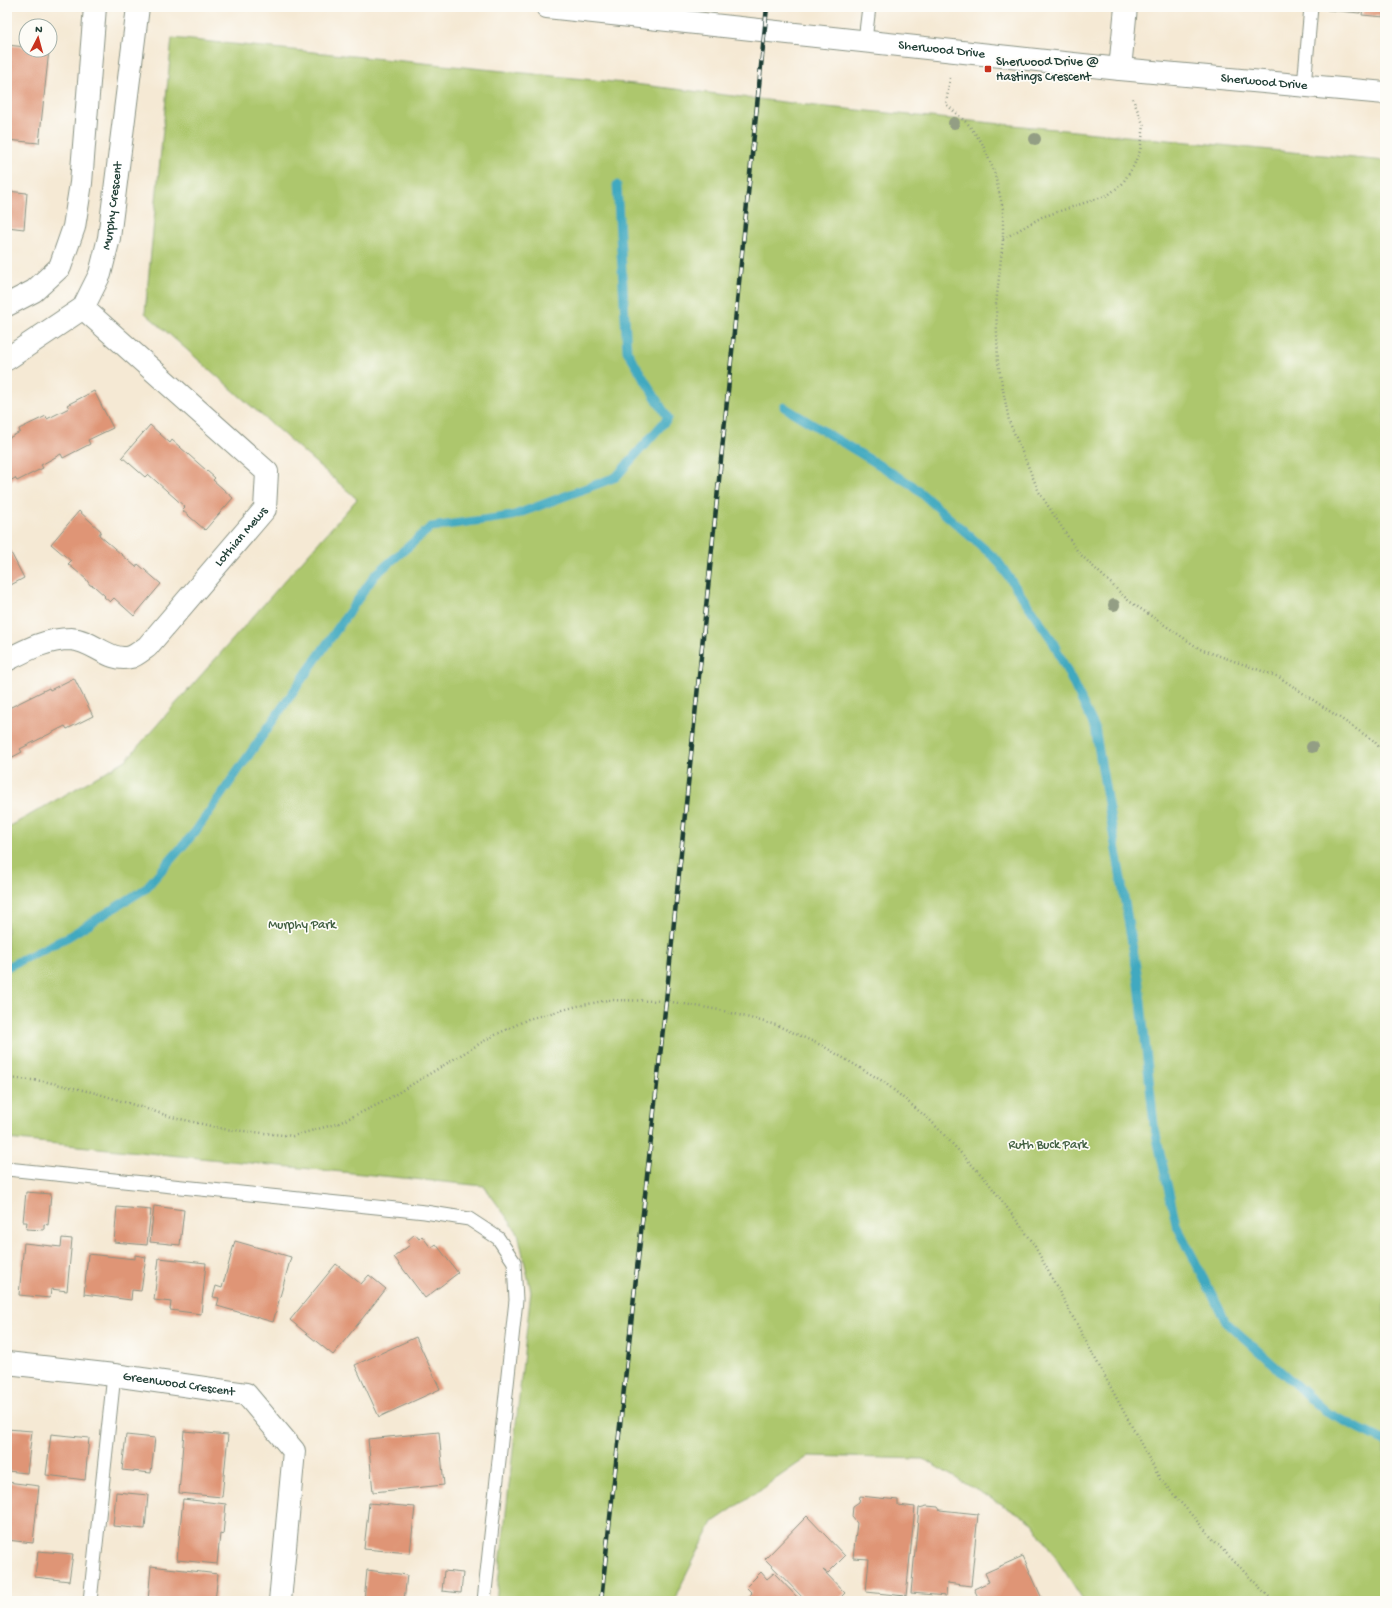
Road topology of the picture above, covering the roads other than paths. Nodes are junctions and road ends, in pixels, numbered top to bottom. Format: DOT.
graph roads {
  1 [pos="95,7"];
  2 [pos="138,7"];
  3 [pos="547,7"];
  4 [pos="869,7"];
  5 [pos="1126,7"];
  6 [pos="1311,7"];
  7 [pos="865,40"];
  8 [pos="1120,69"];
  9 [pos="1304,86"];
  10 [pos="1385,93"];
  11 [pos="7,306"];
  12 [pos="83,308"];
  13 [pos="7,359"];
  14 [pos="7,660"];
  15 [pos="7,1169"];
  16 [pos="7,1364"];
  17 [pos="114,1375"];
  18 [pos="90,1601"];
  19 [pos="280,1601"];
  20 [pos="484,1601"];
  1 -- 11 [label="street"];
  2 -- 12 [label="street, Murphy Crescent"];
  3 -- 7 [label="street, Sherwood Drive"];
  4 -- 7 [label="lane"];
  5 -- 8 [label="street"];
  6 -- 9 [label="lane"];
  7 -- 8 [label="street, Sherwood Drive"];
  8 -- 9 [label="street, Sherwood Drive"];
  9 -- 10 [label="street, Sherwood Drive"];
  12 -- 13 [label="street, Murphy Crescent"];
  12 -- 14 [label="street, Lothian Mews"];
  15 -- 20 [label="lane"];
  16 -- 17 [label="street, Greenwood Crescent"];
  17 -- 18 [label="lane"];
  17 -- 19 [label="street, Greenwood Crescent"];
}
